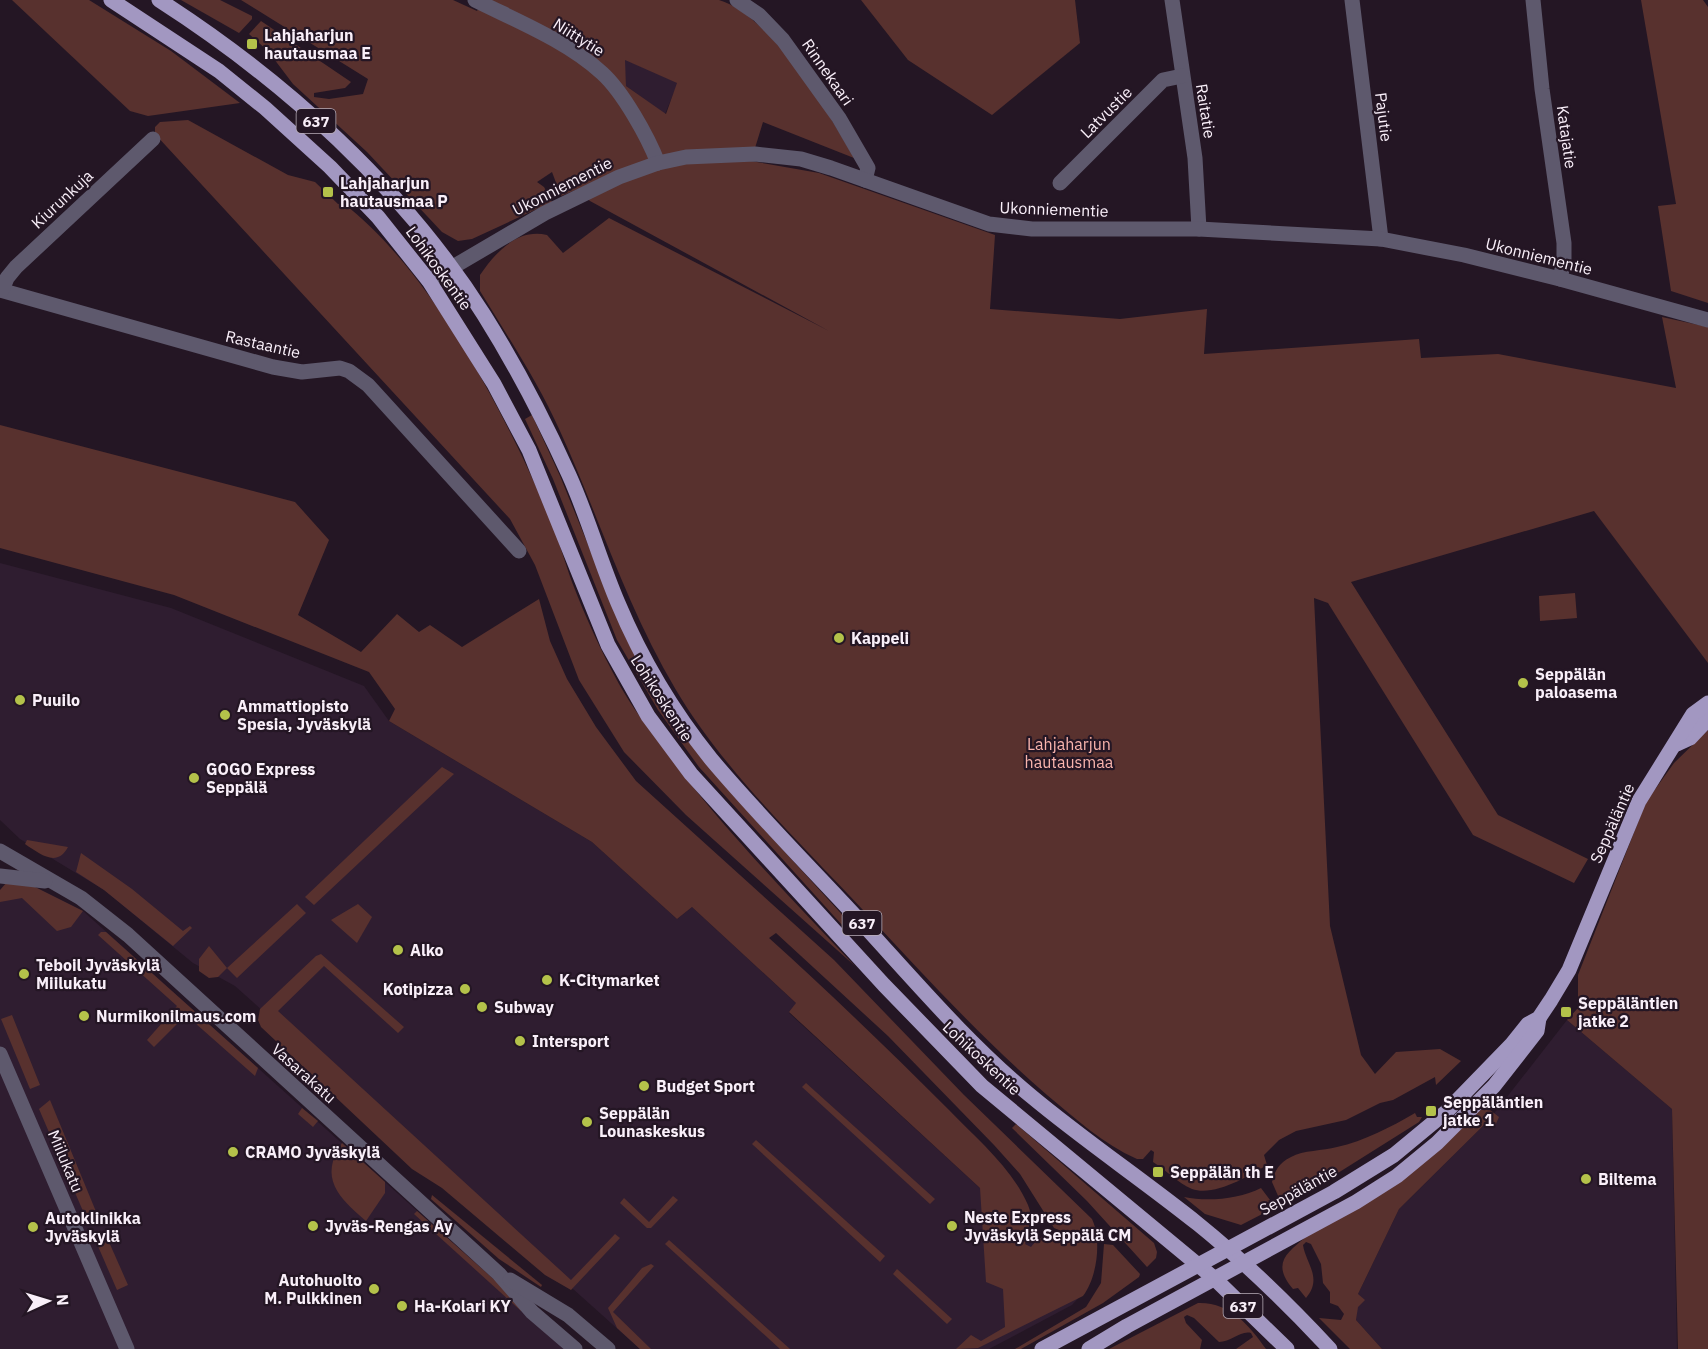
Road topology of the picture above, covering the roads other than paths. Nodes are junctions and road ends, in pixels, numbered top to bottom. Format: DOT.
graph roads {
  1 [pos="111,0"];
  2 [pos="159,0"];
  3 [pos="475,0"];
  4 [pos="737,0"];
  5 [pos="1172,0"];
  6 [pos="1352,0"];
  7 [pos="1533,0"];
  8 [pos="1182,76"];
  9 [pos="153,140"];
  10 [pos="658,163"];
  11 [pos="866,180"];
  12 [pos="1060,183"];
  13 [pos="1199,229"];
  14 [pos="1381,239"];
  15 [pos="450,267"];
  16 [pos="1560,279"];
  17 [pos="429,281"];
  18 [pos="1,290"];
  19 [pos="1708,320"];
  20 [pos="519,551"];
  21 [pos="1708,703"];
  22 [pos="1708,719"];
  23 [pos="1677,744"];
  24 [pos="0,851"];
  25 [pos="0,876"];
  26 [pos="53,882"];
  27 [pos="1539,1018"];
  28 [pos="0,1054"];
  29 [pos="1227,1249"];
  30 [pos="1198,1265"];
  31 [pos="1244,1265"];
  32 [pos="499,1274"];
  33 [pos="1215,1279"];
  34 [pos="127,1349"];
  35 [pos="574,1349"];
  36 [pos="608,1349"];
  37 [pos="1042,1349"];
  38 [pos="1089,1349"];
  39 [pos="1287,1349"];
  40 [pos="1330,1349"];
  1 -- 17 [label="main road, Lohikoskentie / 637"];
  2 -- 15 [label="main road, Lohikoskentie / 637"];
  3 -- 10 [label="street, Niittytie"];
  4 -- 11 [label="street, Rinnekaari"];
  5 -- 8 [label="street, Raitatie"];
  6 -- 14 [label="street, Pajutie"];
  7 -- 16 [label="street, Katajatie"];
  8 -- 12 [label="street, Latvustie"];
  8 -- 13 [label="street, Raitatie"];
  9 -- 18 [label="street, Kiurunkuja"];
  10 -- 11 [label="street, Ukonniementie"];
  10 -- 15 [label="street, Ukonniementie"];
  11 -- 13 [label="street, Ukonniementie"];
  13 -- 14 [label="street, Ukonniementie"];
  14 -- 16 [label="street, Ukonniementie"];
  15 -- 17 [label="street, Ukonniementie"];
  15 -- 29 [label="main road, Lohikoskentie / 637"];
  16 -- 19 [label="street, Ukonniementie"];
  17 -- 30 [label="main road, Lohikoskentie / 637"];
  18 -- 20 [label="street, Rastaantie"];
  21 -- 23 [label="main road, Seppäläntie"];
  22 -- 23 [label="main road, Seppäläntie"];
  23 -- 27 [label="main road, Seppäläntie"];
  24 -- 26 [label="street, Vasarakatu"];
  25 -- 26 [label="street, Vasarakatu"];
  26 -- 32 [label="street, Vasarakatu"];
  27 -- 29 [label="main road, Seppäläntie"];
  27 -- 31 [label="main road, Seppäläntie"];
  28 -- 34 [label="street, Miilukatu"];
  29 -- 30 [label="main road, Seppäläntie"];
  29 -- 31 [label="main road, Lohikoskentie / 637"];
  30 -- 33 [label="main road, Lohikoskentie / 637"];
  30 -- 37 [label="main road, Seppäläntie"];
  31 -- 33 [label="main road, Seppäläntie"];
  31 -- 40 [label="main road, Lohikoskentie / 637"];
  32 -- 35 [label="street, Vasarakatu"];
  32 -- 36 [label="street, Vasarakatu"];
  33 -- 38 [label="main road, Seppäläntie"];
  33 -- 39 [label="main road, Lohikoskentie / 637"];
}
